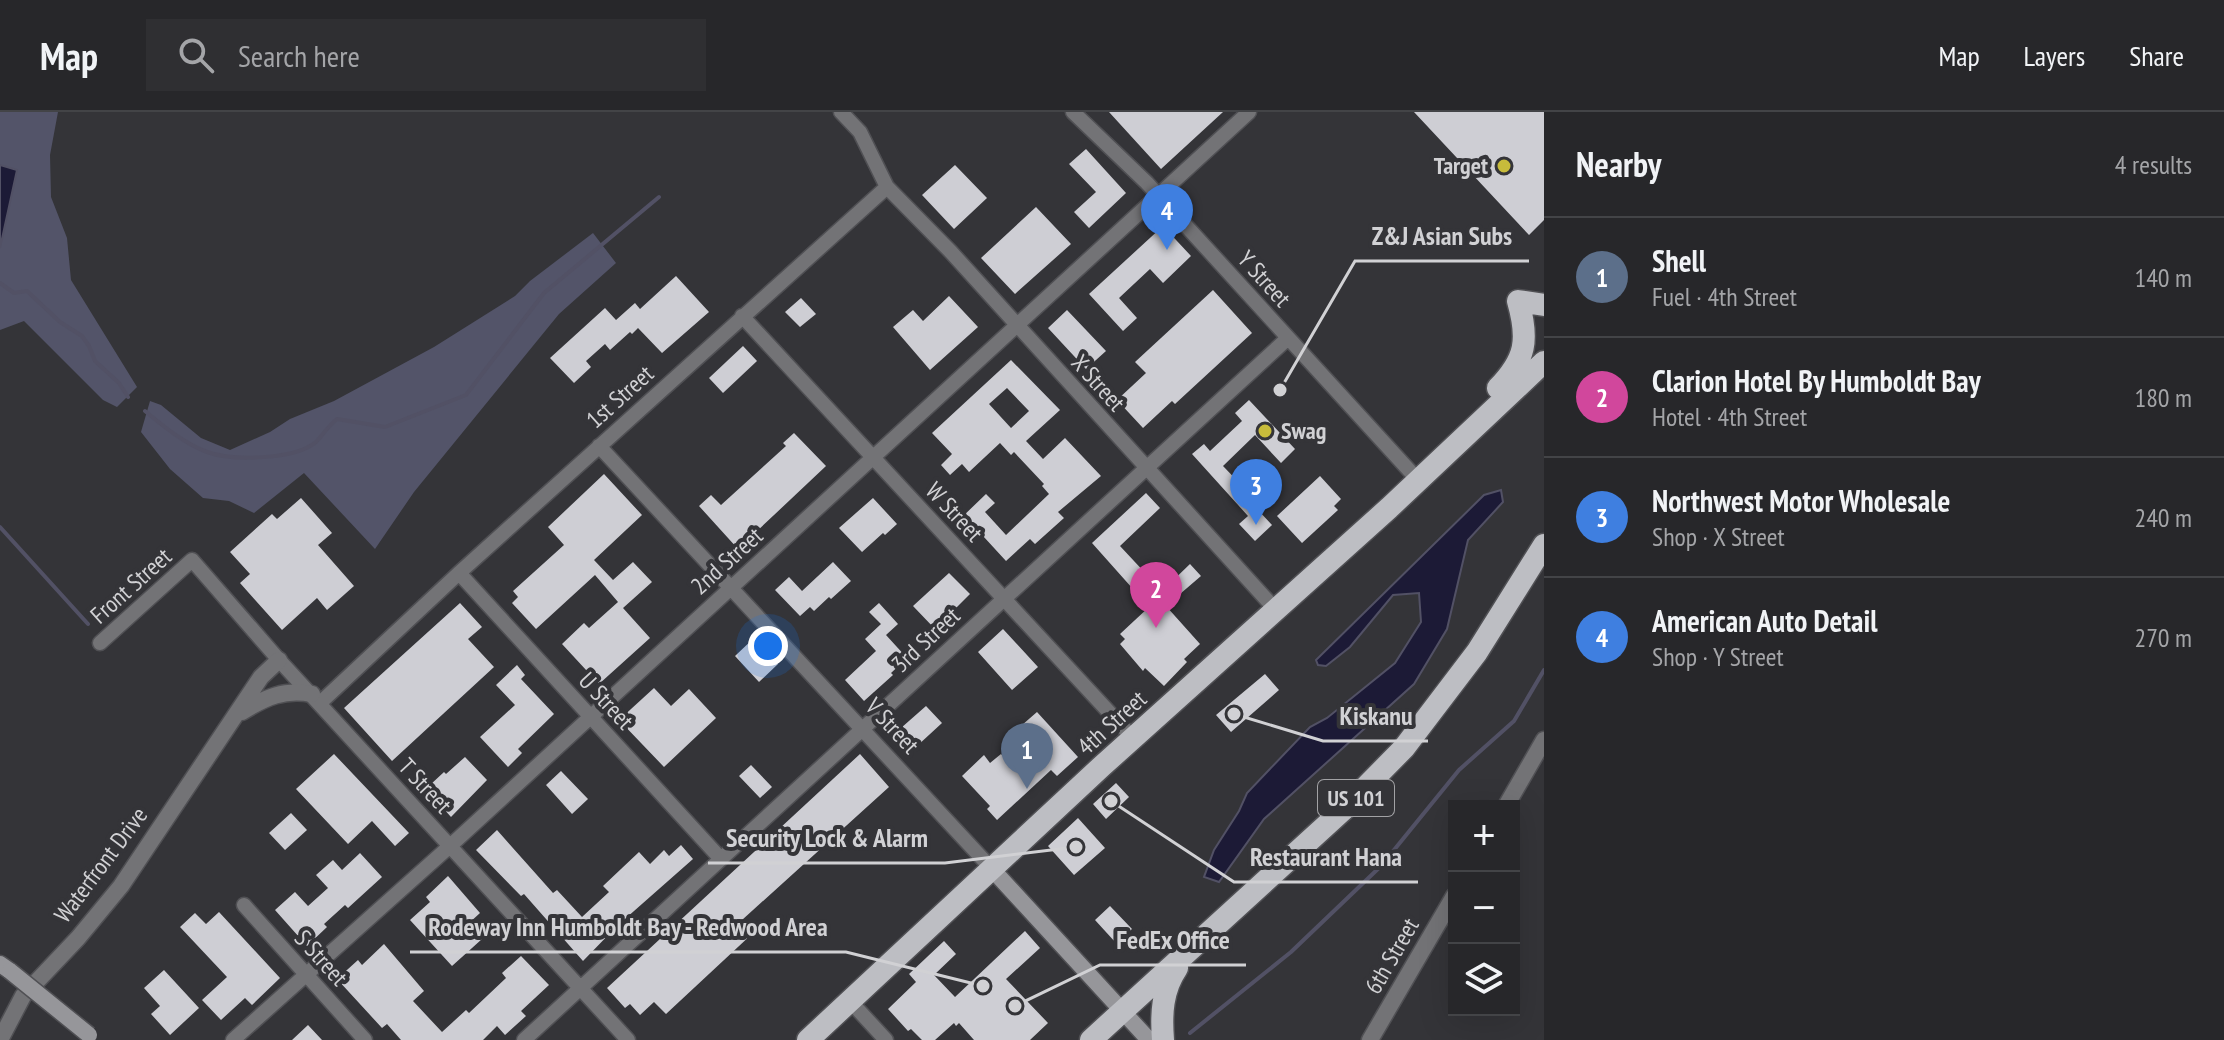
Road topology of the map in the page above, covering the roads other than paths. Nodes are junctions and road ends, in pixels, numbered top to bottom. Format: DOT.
graph roads {
  1 [pos="841,112"];
  2 [pos="1073,112"];
  3 [pos="1249,112"];
  4 [pos="887,187"];
  5 [pos="1159,196"];
  6 [pos="1544,305"];
  7 [pos="742,316"];
  8 [pos="1017,325"];
  9 [pos="1288,338"];
  10 [pos="1544,362"];
  11 [pos="1477,426"];
  12 [pos="599,446"];
  13 [pos="872,457"];
  14 [pos="1146,467"];
  15 [pos="1418,480"];
  16 [pos="1544,545"];
  17 [pos="192,560"];
  18 [pos="459,573"];
  19 [pos="731,588"];
  20 [pos="1004,598"];
  21 [pos="1276,610"];
  22 [pos="100,643"];
  23 [pos="279,660"];
  24 [pos="316,699"];
  25 [pos="237,715"];
  26 [pos="591,716"];
  27 [pos="863,729"];
  28 [pos="1133,738"];
  29 [pos="1544,740"];
  30 [pos="1509,800"];
  31 [pos="450,846"];
  32 [pos="721,859"];
  33 [pos="992,869"];
  34 [pos="244,905"];
  35 [pos="1448,906"];
  36 [pos="1187,954"];
  37 [pos="0,964"];
  38 [pos="308,975"];
  39 [pos="579,989"];
  40 [pos="850,1001"];
  41 [pos="1124,1012"];
  42 [pos="91,1038"];
  43 [pos="0,1040"];
  44 [pos="233,1040"];
  45 [pos="365,1040"];
  46 [pos="524,1040"];
  47 [pos="628,1040"];
  48 [pos="808,1040"];
  49 [pos="886,1040"];
  50 [pos="1091,1040"];
  51 [pos="1149,1040"];
  52 [pos="1163,1040"];
  53 [pos="1370,1040"];
  1 -- 4 [label="street"];
  2 -- 5 [label="street, Y Street"];
  3 -- 5 [label="street, 2nd Street"];
  4 -- 7 [label="street, 1st Street"];
  4 -- 8 [label="street, X Street"];
  5 -- 8 [label="street, 2nd Street"];
  5 -- 9 [label="street, Y Street"];
  6 -- 11 [label="highway"];
  7 -- 12 [label="street, 1st Street"];
  7 -- 13 [label="street, W Street"];
  8 -- 13 [label="street, 2nd Street"];
  8 -- 14 [label="street, X Street"];
  9 -- 14 [label="street, 3rd Street"];
  9 -- 15 [label="street, Y Street"];
  10 -- 11 [label="highway, 4th Street"];
  11 -- 15 [label="highway, 4th Street"];
  12 -- 18 [label="street, 1st Street"];
  12 -- 19 [label="street, V Street"];
  13 -- 19 [label="street, 2nd Street"];
  13 -- 20 [label="street, W Street"];
  14 -- 20 [label="street, 3rd Street"];
  14 -- 21 [label="street, X Street"];
  15 -- 21 [label="highway, 4th Street"];
  16 -- 36 [label="highway, US 101"];
  17 -- 22 [label="street, Front Street"];
  17 -- 23 [label="street, T Street"];
  18 -- 24 [label="street, 1st Street"];
  18 -- 26 [label="street, U Street"];
  19 -- 26 [label="street, 2nd Street"];
  19 -- 27 [label="street, V Street"];
  20 -- 27 [label="street, 3rd Street"];
  20 -- 28 [label="street, W Street"];
  21 -- 28 [label="highway, 4th Street"];
  23 -- 24 [label="street, T Street"];
  23 -- 25 [label="street, Waterfront Drive"];
  24 -- 25 [label="street, Waterfront Drive"];
  24 -- 31 [label="street, T Street"];
  25 -- 43 [label="street, Waterfront Drive"];
  26 -- 31 [label="street, 2nd Street"];
  26 -- 32 [label="street, U Street"];
  27 -- 32 [label="street, 3rd Street"];
  27 -- 33 [label="street, V Street"];
  28 -- 33 [label="highway, 4th Street"];
  29 -- 30 [label="street"];
  31 -- 38 [label="street, 2nd Street"];
  31 -- 39 [label="street, T Street"];
  32 -- 39 [label="street, 3rd Street"];
  33 -- 40 [label="highway, 4th Street"];
  33 -- 41 [label="main road, V Street"];
  34 -- 38 [label="street, S Street"];
  35 -- 53 [label="street, 6th Street"];
  36 -- 41 [label="highway, US 101"];
  36 -- 52 [label="highway"];
  37 -- 42 [label="main road, bridge"];
  38 -- 44 [label="street, 2nd Street"];
  38 -- 45 [label="street, S Street"];
  39 -- 46 [label="street, 3rd Street"];
  39 -- 47 [label="street, T Street"];
  40 -- 48 [label="highway, 4th Street"];
  40 -- 49 [label="street"];
  41 -- 50 [label="highway, US 101"];
  41 -- 51 [label="main road, V Street"];
}
